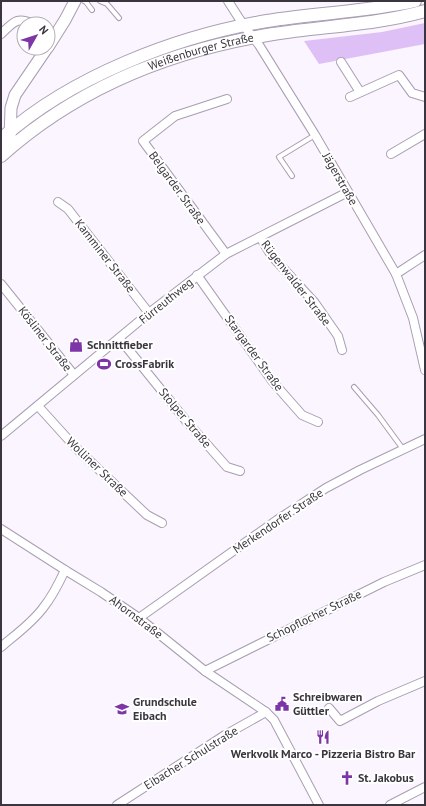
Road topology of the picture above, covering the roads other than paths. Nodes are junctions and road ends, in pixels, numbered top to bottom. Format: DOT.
graph roads {
  1 [pos="75,1"];
  2 [pos="84,1"];
  3 [pos="100,1"];
  4 [pos="228,1"];
  5 [pos="415,1"];
  6 [pos="92,10"];
  7 [pos="425,11"];
  8 [pos="119,18"];
  9 [pos="16,21"];
  10 [pos="244,26"];
  11 [pos="56,27"];
  12 [pos="1,34"];
  13 [pos="253,38"];
  14 [pos="42,56"];
  15 [pos="341,62"];
  16 [pos="360,92"];
  17 [pos="423,95"];
  18 [pos="350,97"];
  19 [pos="227,99"];
  20 [pos="11,130"];
  21 [pos="425,134"];
  22 [pos="315,135"];
  23 [pos="1,139"];
  24 [pos="1,150"];
  25 [pos="391,154"];
  26 [pos="1,156"];
  27 [pos="292,176"];
  28 [pos="348,192"];
  29 [pos="58,202"];
  30 [pos="260,237"];
  31 [pos="226,254"];
  32 [pos="425,254"];
  33 [pos="396,274"];
  34 [pos="197,275"];
  35 [pos="1,284"];
  36 [pos="150,313"];
  37 [pos="120,338"];
  38 [pos="342,350"];
  39 [pos="425,370"];
  40 [pos="74,375"];
  41 [pos="354,387"];
  42 [pos="38,406"];
  43 [pos="318,422"];
  44 [pos="1,436"];
  45 [pos="425,439"];
  46 [pos="403,449"];
  47 [pos="240,471"];
  48 [pos="162,523"];
  49 [pos="1,529"];
  50 [pos="425,565"];
  51 [pos="65,570"];
  52 [pos="139,618"];
  53 [pos="1,647"];
  54 [pos="205,671"];
  55 [pos="425,681"];
  56 [pos="329,708"];
  57 [pos="266,712"];
  58 [pos="425,787"];
  59 [pos="318,804"];
  60 [pos="117,805"];
  61 [pos="390,805"];
  1 -- 11 [label="main road"];
  2 -- 6 [label="lane"];
  3 -- 8 [label="lane"];
  4 -- 10 [label="street, Jägerstraße"];
  5 -- 10 [label="main road, Weißenburger Straße"];
  7 -- 13 [label="main road, Weißenburger Straße"];
  9 -- 12 [label="street"];
  10 -- 13 [label="street, Jägerstraße"];
  10 -- 20 [label="main road, Weißenburger Straße"];
  13 -- 22 [label="street, Jägerstraße"];
  13 -- 26 [label="main road, Weißenburger Straße"];
  14 -- 20 [label="main road"];
  15 -- 16 [label="street"];
  16 -- 17 [label="street"];
  16 -- 18 [label="street"];
  19 -- 31 [label="street, Belgarder Straße"];
  20 -- 23 [label="main road, Weißenburger Straße"];
  20 -- 24 [label="main road"];
  21 -- 25 [label="street"];
  22 -- 27 [label="lane"];
  22 -- 28 [label="street, Jägerstraße"];
  28 -- 30 [label="street, Fürreuthweg"];
  28 -- 33 [label="street, Jägerstraße"];
  29 -- 36 [label="street, Kamminer Straße"];
  30 -- 31 [label="street, Fürreuthweg"];
  30 -- 38 [label="street, Rügenwalder Straße"];
  31 -- 34 [label="street, Fürreuthweg"];
  32 -- 33 [label="street"];
  33 -- 39 [label="street, Jägerstraße"];
  34 -- 36 [label="street, Fürreuthweg"];
  34 -- 43 [label="street, Stargarder Straße"];
  35 -- 40 [label="street, Kösliner Straße"];
  36 -- 37 [label="street, Fürreuthweg"];
  37 -- 40 [label="street, Fürreuthweg"];
  37 -- 47 [label="street, Stolper Straße"];
  40 -- 42 [label="street, Fürreuthweg"];
  41 -- 46 [label="lane"];
  42 -- 44 [label="street, Fürreuthweg"];
  42 -- 48 [label="street, Wolliner Straße"];
  45 -- 46 [label="street, Merkendorfer Straße"];
  46 -- 52 [label="street, Merkendorfer Straße"];
  49 -- 51 [label="street, Ahornstraße"];
  50 -- 54 [label="street, Schopflocher Straße"];
  51 -- 52 [label="street, Ahornstraße"];
  51 -- 53 [label="street"];
  52 -- 54 [label="street, Ahornstraße"];
  54 -- 57 [label="street, Ahornstraße"];
  55 -- 56 [label="street"];
  57 -- 59 [label="street, Ahornstraße"];
  57 -- 60 [label="street, Eibacher Schulstraße"];
  58 -- 61 [label="street"];
}
